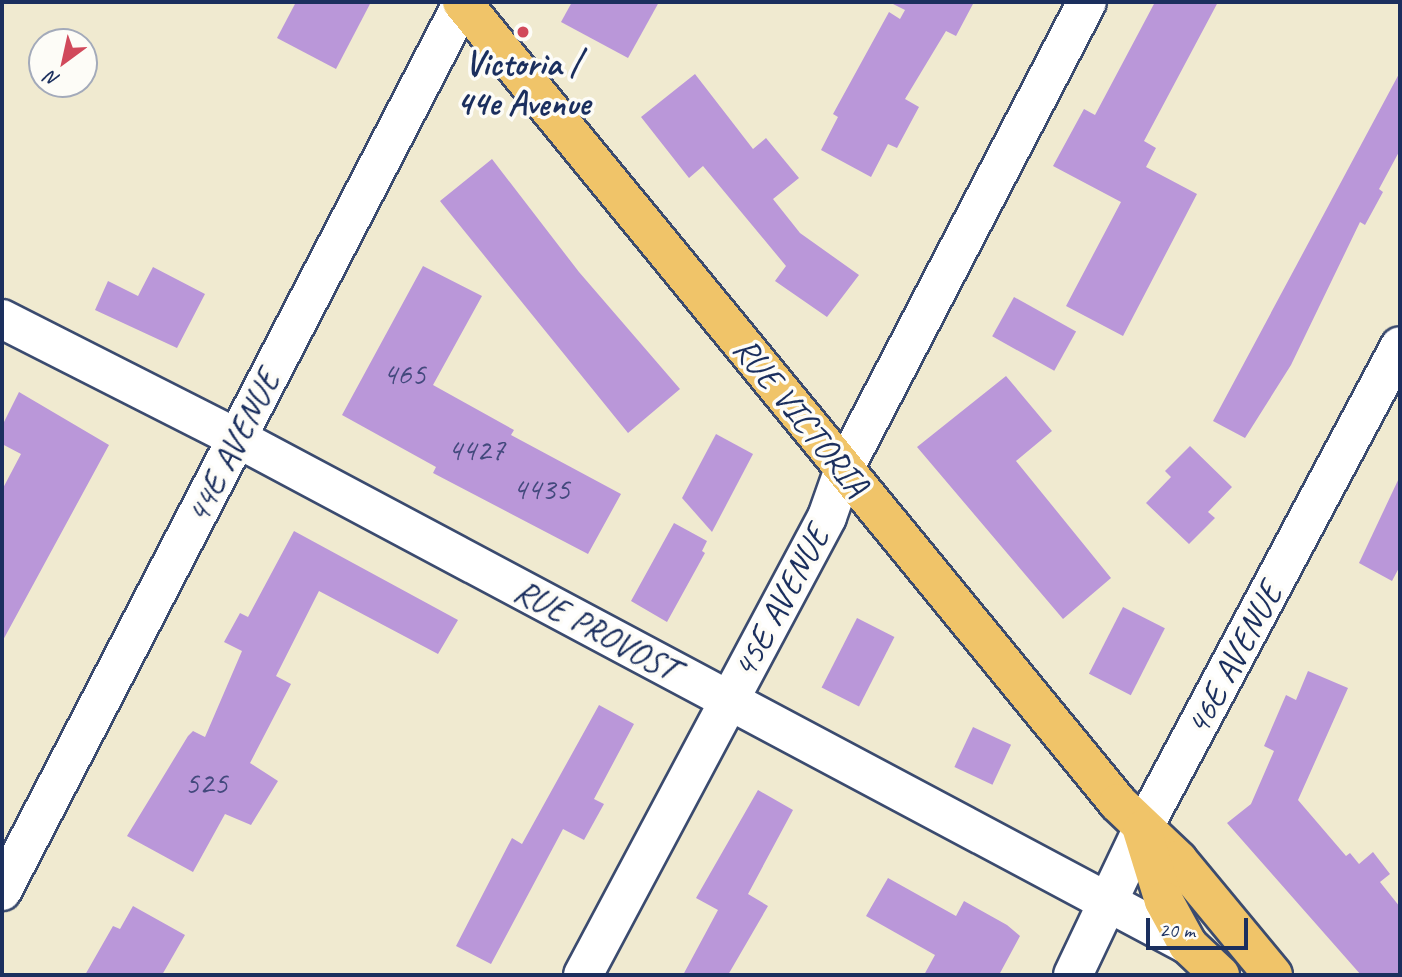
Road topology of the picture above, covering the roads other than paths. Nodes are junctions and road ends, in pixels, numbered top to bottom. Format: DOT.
graph roads {
  1 [pos="462,2"];
  2 [pos="1087,2"];
  3 [pos="2,319"];
  4 [pos="1400,346"];
  5 [pos="237,438"];
  6 [pos="844,469"];
  7 [pos="729,700"];
  8 [pos="1142,830"];
  9 [pos="2,891"];
  10 [pos="1110,904"];
  11 [pos="1188,946"];
  12 [pos="583,975"];
  13 [pos="1073,975"];
  14 [pos="1220,975"];
  15 [pos="1273,975"];
  1 -- 5 [label="street, 44E AVENUE"];
  1 -- 6 [label="main road, RUE VICTORIA"];
  2 -- 6 [label="street, 45E AVENUE"];
  3 -- 5 [label="street, RUE PROVOST"];
  4 -- 8 [label="street, 46E AVENUE"];
  5 -- 7 [label="street, RUE PROVOST"];
  5 -- 9 [label="street, 44E AVENUE"];
  6 -- 7 [label="street, 45E AVENUE"];
  6 -- 8 [label="main road, RUE VICTORIA"];
  7 -- 10 [label="street, RUE PROVOST"];
  7 -- 12 [label="street, 45E AVENUE"];
  8 -- 10 [label="street, 46E AVENUE"];
  8 -- 11 [label="main road, RUE VICTORIA"];
  8 -- 15 [label="main road, RUE VICTORIA"];
  10 -- 11 [label="street, RUE PROVOST"];
  10 -- 13 [label="street, 46E AVENUE"];
  11 -- 14 [label="main road, RUE VICTORIA"];
}
